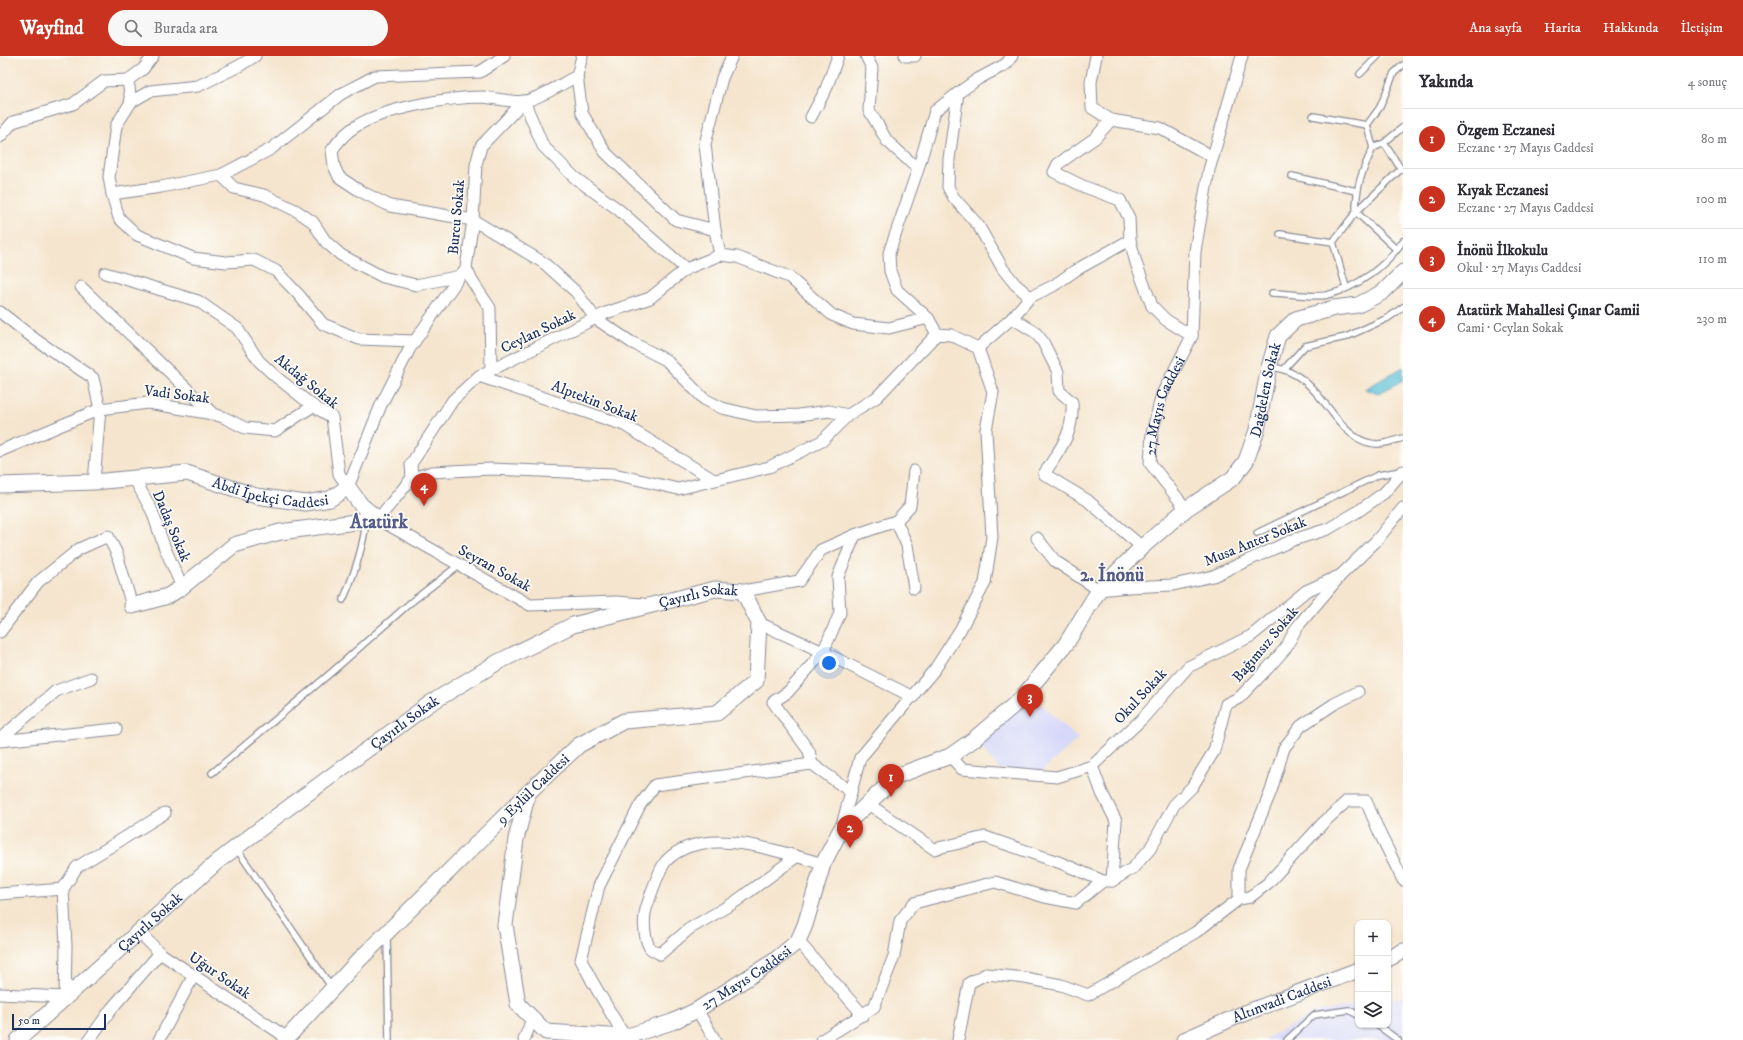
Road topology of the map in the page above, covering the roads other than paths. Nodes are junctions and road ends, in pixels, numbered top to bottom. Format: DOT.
graph roads {
  1 [pos="152,56"];
  2 [pos="255,56"];
  3 [pos="504,56"];
  4 [pos="582,56"];
  5 [pos="732,56"];
  6 [pos="838,56"];
  7 [pos="866,56"];
  8 [pos="905,56"];
  9 [pos="915,56"];
  10 [pos="1012,56"];
  11 [pos="1096,56"];
  12 [pos="1242,56"];
  13 [pos="1378,56"];
  14 [pos="1403,65"];
  15 [pos="1360,74"];
  16 [pos="577,76"];
  17 [pos="128,80"];
  18 [pos="958,93"];
  19 [pos="524,101"];
  20 [pos="131,102"];
  21 [pos="1313,116"];
  22 [pos="811,117"];
  23 [pos="1112,120"];
  24 [pos="1367,125"];
  25 [pos="1403,126"];
  26 [pos="0,136"];
  27 [pos="1384,143"];
  28 [pos="1373,148"];
  29 [pos="1213,157"];
  30 [pos="918,169"];
  31 [pos="1402,169"];
  32 [pos="221,175"];
  33 [pos="1292,176"];
  34 [pos="1356,191"];
  35 [pos="112,194"];
  36 [pos="1356,212"];
  37 [pos="473,220"];
  38 [pos="715,230"];
  39 [pos="1280,234"];
  40 [pos="1130,240"];
  41 [pos="1403,241"];
  42 [pos="1333,242"];
  43 [pos="1397,250"];
  44 [pos="720,255"];
  45 [pos="686,270"];
  46 [pos="463,272"];
  47 [pos="1403,272"];
  48 [pos="105,273"];
  49 [pos="81,287"];
  50 [pos="1346,287"];
  51 [pos="1272,293"];
  52 [pos="1030,297"];
  53 [pos="1403,307"];
  54 [pos="0,312"];
  55 [pos="928,318"];
  56 [pos="1012,318"];
  57 [pos="596,319"];
  58 [pos="937,334"];
  59 [pos="1192,336"];
  60 [pos="414,341"];
  61 [pos="978,348"];
  62 [pos="1269,366"];
  63 [pos="1285,368"];
  64 [pos="491,370"];
  65 [pos="479,376"];
  66 [pos="313,406"];
  67 [pos="100,409"];
  68 [pos="213,414"];
  69 [pos="848,415"];
  70 [pos="1403,438"];
  71 [pos="0,451"];
  72 [pos="914,471"];
  73 [pos="1403,471"];
  74 [pos="134,478"];
  75 [pos="412,478"];
  76 [pos="714,480"];
  77 [pos="94,482"];
  78 [pos="0,485"];
  79 [pos="348,487"];
  80 [pos="1403,508"];
  81 [pos="1186,509"];
  82 [pos="372,520"];
  83 [pos="896,521"];
  84 [pos="1257,533"];
  85 [pos="855,535"];
  86 [pos="1037,538"];
  87 [pos="1142,547"];
  88 [pos="459,565"];
  89 [pos="1342,575"];
  90 [pos="182,587"];
  91 [pos="914,588"];
  92 [pos="743,590"];
  93 [pos="1099,590"];
  94 [pos="343,600"];
  95 [pos="655,605"];
  96 [pos="132,606"];
  97 [pos="759,623"];
  98 [pos="0,632"];
  99 [pos="823,652"];
  100 [pos="91,678"];
  101 [pos="1358,692"];
  102 [pos="913,697"];
  103 [pos="116,729"];
  104 [pos="0,740"];
  105 [pos="950,756"];
  106 [pos="812,764"];
  107 [pos="1092,766"];
  108 [pos="212,773"];
  109 [pos="529,792"];
  110 [pos="851,792"];
  111 [pos="867,802"];
  112 [pos="165,813"];
  113 [pos="841,828"];
  114 [pos="235,848"];
  115 [pos="796,857"];
  116 [pos="823,864"];
  117 [pos="1403,880"];
  118 [pos="1108,881"];
  119 [pos="63,889"];
  120 [pos="0,894"];
  121 [pos="1239,899"];
  122 [pos="140,933"];
  123 [pos="387,933"];
  124 [pos="798,941"];
  125 [pos="1403,951"];
  126 [pos="160,953"];
  127 [pos="1391,957"];
  128 [pos="1355,971"];
  129 [pos="194,975"];
  130 [pos="333,988"];
  131 [pos="0,994"];
  132 [pos="65,997"];
  133 [pos="697,1010"];
  134 [pos="1355,1013"];
  135 [pos="863,1015"];
  136 [pos="532,1018"];
  137 [pos="1381,1028"];
  138 [pos="625,1037"];
  139 [pos="286,1039"];
  140 [pos="18,1040"];
  141 [pos="89,1040"];
  142 [pos="160,1040"];
  143 [pos="389,1040"];
  144 [pos="524,1040"];
  145 [pos="715,1040"];
  146 [pos="822,1040"];
  147 [pos="958,1040"];
  148 [pos="1184,1040"];
  149 [pos="1287,1040"];
  150 [pos="1398,1040"];
  1 -- 17 [label="street"];
  2 -- 20 [label="street"];
  3 -- 32 [label="street"];
  4 -- 16 [label="street"];
  5 -- 38 [label="street"];
  6 -- 22 [label="street"];
  7 -- 30 [label="street"];
  8 -- 9 [label="street"];
  10 -- 18 [label="street"];
  11 -- 23 [label="street"];
  12 -- 29 [label="street, 27 Mayıs Caddesi"];
  13 -- 15 [label="lane"];
  14 -- 24 [label="lane"];
  16 -- 19 [label="street"];
  16 -- 38 [label="street"];
  17 -- 20 [label="street"];
  17 -- 26 [label="street"];
  18 -- 30 [label="street"];
  18 -- 52 [label="street"];
  19 -- 37 [label="street, Burcu Sokak"];
  19 -- 37 [label="street"];
  19 -- 45 [label="street"];
  20 -- 35 [label="street"];
  21 -- 24 [label="lane"];
  23 -- 29 [label="street"];
  23 -- 40 [label="street"];
  24 -- 28 [label="lane"];
  25 -- 27 [label="lane"];
  27 -- 28 [label="lane"];
  27 -- 31 [label="lane"];
  28 -- 34 [label="lane"];
  29 -- 59 [label="street, 27 Mayıs Caddesi"];
  30 -- 55 [label="street"];
  31 -- 36 [label="lane"];
  32 -- 35 [label="street"];
  32 -- 46 [label="street"];
  33 -- 34 [label="lane"];
  34 -- 36 [label="lane"];
  35 -- 60 [label="street"];
  36 -- 42 [label="lane"];
  36 -- 43 [label="lane"];
  37 -- 46 [label="street, Burcu Sokak"];
  37 -- 57 [label="street"];
  38 -- 44 [label="street"];
  39 -- 42 [label="lane"];
  40 -- 52 [label="street"];
  40 -- 59 [label="street"];
  41 -- 43 [label="lane"];
  42 -- 50 [label="lane"];
  43 -- 50 [label="lane"];
  44 -- 45 [label="street, Ceylan Sokak"];
  44 -- 55 [label="street"];
  45 -- 57 [label="street, Ceylan Sokak"];
  46 -- 60 [label="street"];
  46 -- 64 [label="street, Burcu Sokak"];
  47 -- 62 [label="street, Dağdelen Sokak"];
  48 -- 66 [label="street, Akdağ Sokak"];
  49 -- 68 [label="street"];
  50 -- 51 [label="lane"];
  52 -- 56 [label="street"];
  53 -- 63 [label="lane"];
  54 -- 67 [label="street"];
  55 -- 58 [label="street"];
  56 -- 61 [label="street"];
  56 -- 87 [label="street"];
  57 -- 64 [label="street, Ceylan Sokak"];
  57 -- 69 [label="street"];
  58 -- 61 [label="street"];
  58 -- 69 [label="street"];
  59 -- 81 [label="street, 27 Mayıs Caddesi"];
  60 -- 79 [label="street"];
  61 -- 102 [label="street"];
  62 -- 63 [label="lane"];
  62 -- 81 [label="street, Dağdelen Sokak"];
  63 -- 70 [label="lane"];
  64 -- 65 [label="street, Ceylan Sokak"];
  65 -- 75 [label="street, Ceylan Sokak"];
  65 -- 76 [label="street, Alptekin Sokak"];
  66 -- 68 [label="street, Vadi Sokak"];
  66 -- 79 [label="street, Akdağ Sokak"];
  67 -- 68 [label="street, Vadi Sokak"];
  67 -- 71 [label="street, Vadi Sokak"];
  67 -- 77 [label="street"];
  69 -- 76 [label="street"];
  72 -- 83 [label="street"];
  73 -- 84 [label="lane"];
  73 -- 93 [label="street, Musa Anter Sokak"];
  74 -- 77 [label="street, Abdi İpekçi Caddesi"];
  74 -- 79 [label="street, Abdi İpekçi Caddesi"];
  74 -- 90 [label="street, Dadaş Sokak"];
  75 -- 76 [label="street"];
  75 -- 82 [label="street"];
  77 -- 78 [label="street, Abdi İpekçi Caddesi"];
  79 -- 82 [label="street, Abdi İpekçi Caddesi"];
  80 -- 89 [label="street, Bağımsız Sokak"];
  81 -- 87 [label="street, 27 Mayıs Caddesi"];
  82 -- 88 [label="street, Seyran Sokak"];
  82 -- 90 [label="street, Abdi İpekçi Caddesi"];
  82 -- 94 [label="lane"];
  83 -- 85 [label="street, Çayırlı Sokak"];
  83 -- 91 [label="street"];
  85 -- 92 [label="street, Çayırlı Sokak"];
  85 -- 99 [label="street"];
  86 -- 93 [label="street"];
  87 -- 93 [label="street, 27 Mayıs Caddesi"];
  88 -- 95 [label="street, Seyran Sokak"];
  88 -- 108 [label="lane"];
  89 -- 107 [label="street, Okul Sokak"];
  89 -- 118 [label="street, Bağımsız Sokak"];
  90 -- 96 [label="street, Abdi İpekçi Caddesi"];
  92 -- 95 [label="street, Çayırlı Sokak"];
  92 -- 97 [label="street, 9 Eylül Caddesi"];
  93 -- 105 [label="street, 27 Mayıs Caddesi"];
  95 -- 114 [label="street, Çayırlı Sokak"];
  96 -- 98 [label="street"];
  97 -- 99 [label="street"];
  97 -- 109 [label="street, 9 Eylül Caddesi"];
  99 -- 102 [label="street"];
  99 -- 106 [label="street"];
  100 -- 104 [label="street"];
  101 -- 121 [label="street"];
  102 -- 110 [label="street"];
  103 -- 104 [label="street"];
  105 -- 107 [label="street, Okul Sokak"];
  105 -- 111 [label="street, 27 Mayıs Caddesi"];
  106 -- 110 [label="street"];
  106 -- 138 [label="street"];
  107 -- 118 [label="street"];
  109 -- 123 [label="street, 9 Eylül Caddesi"];
  109 -- 136 [label="street, 27 Mayıs Caddesi"];
  110 -- 113 [label="street"];
  111 -- 113 [label="street, 27 Mayıs Caddesi"];
  111 -- 118 [label="street"];
  112 -- 119 [label="street"];
  113 -- 116 [label="street, 27 Mayıs Caddesi"];
  114 -- 122 [label="street, Çayırlı Sokak"];
  114 -- 130 [label="lane"];
  115 -- 115 [label="street"];
  115 -- 116 [label="street"];
  116 -- 124 [label="street, 27 Mayıs Caddesi"];
  117 -- 121 [label="street"];
  118 -- 135 [label="street"];
  119 -- 120 [label="street"];
  119 -- 132 [label="street"];
  121 -- 147 [label="street"];
  122 -- 126 [label="street, Uğur Sokak"];
  122 -- 132 [label="street, Çayırlı Sokak"];
  123 -- 130 [label="street, 9 Eylül Caddesi"];
  123 -- 143 [label="lane"];
  124 -- 133 [label="street, 27 Mayıs Caddesi"];
  124 -- 135 [label="street"];
  125 -- 127 [label="street"];
  126 -- 129 [label="street, Uğur Sokak"];
  126 -- 141 [label="street"];
  128 -- 148 [label="street, Altınvadi Caddesi"];
  129 -- 139 [label="street, Uğur Sokak"];
  129 -- 142 [label="street"];
  130 -- 139 [label="street, 9 Eylül Caddesi"];
  131 -- 132 [label="street"];
  132 -- 140 [label="street, Çayırlı Sokak"];
  133 -- 138 [label="street, 27 Mayıs Caddesi"];
  133 -- 145 [label="street"];
  134 -- 149 [label="lane"];
  135 -- 146 [label="street"];
  136 -- 138 [label="street, 27 Mayıs Caddesi"];
  136 -- 144 [label="street"];
  137 -- 150 [label="lane"];
}
